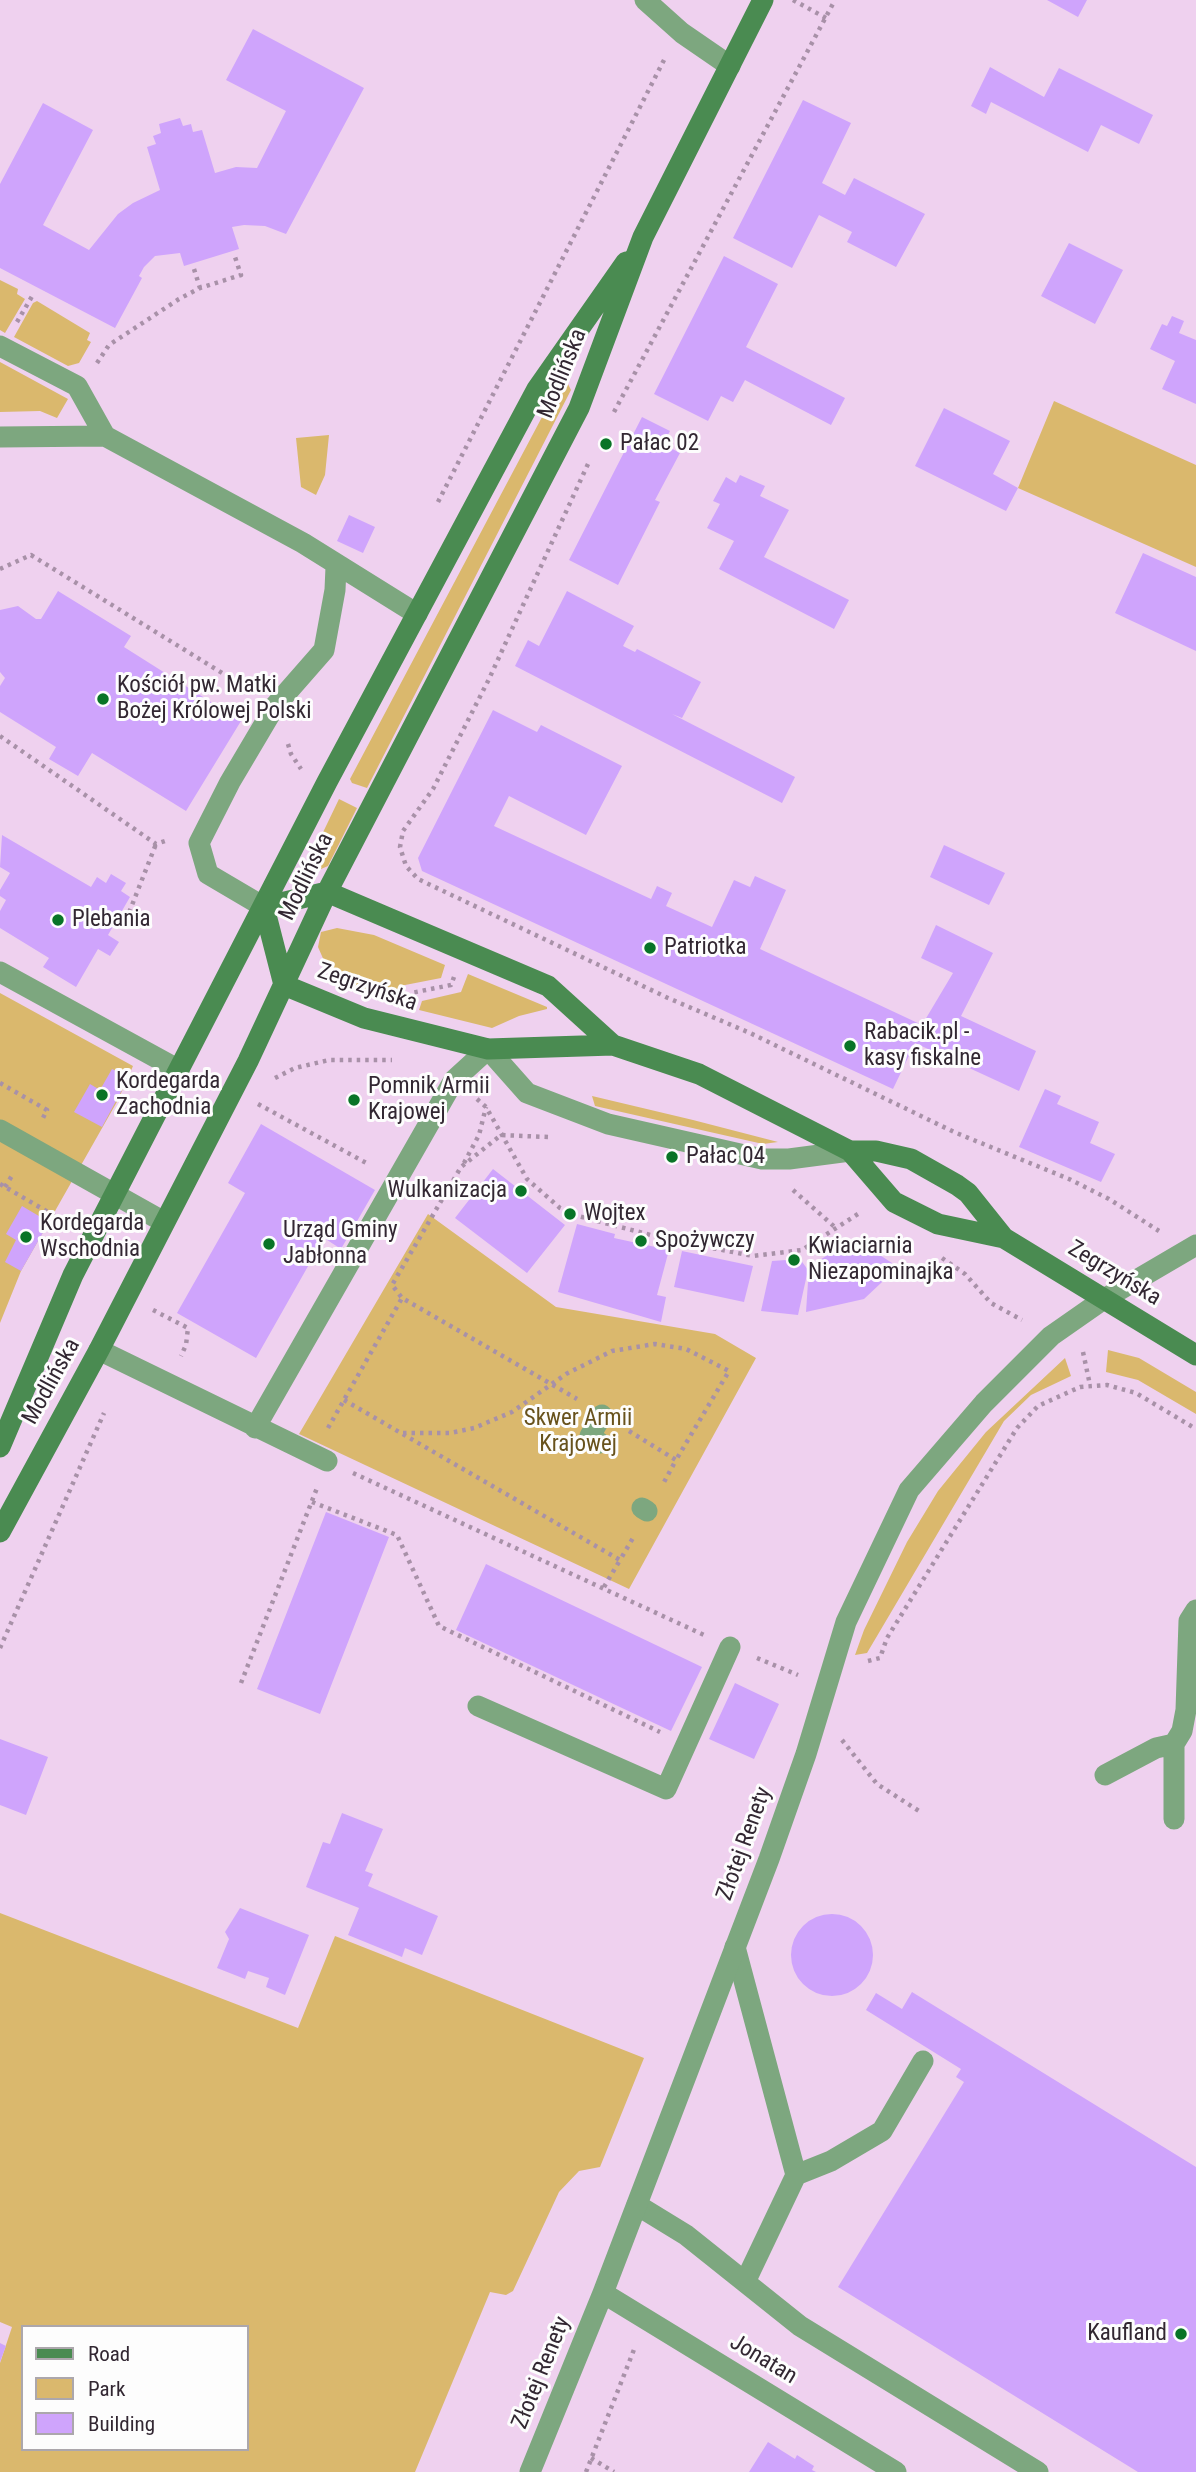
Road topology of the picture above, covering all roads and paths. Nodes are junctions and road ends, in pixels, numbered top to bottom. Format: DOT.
graph roads {
  1 [pos="645,0"];
  2 [pos="763,0"];
  3 [pos="792,0"];
  4 [pos="835,0"];
  5 [pos="826,18"];
  6 [pos="679,30"];
  7 [pos="730,66"];
  8 [pos="643,237"];
  9 [pos="234,254"];
  10 [pos="194,269"];
  11 [pos="200,289"];
  12 [pos="0,346"];
  13 [pos="514,352"];
  14 [pos="94,368"];
  15 [pos="610,419"];
  16 [pos="105,436"];
  17 [pos="0,437"];
  18 [pos="593,454"];
  19 [pos="336,566"];
  20 [pos="0,569"];
  21 [pos="417,614"];
  22 [pos="275,706"];
  23 [pos="0,736"];
  24 [pos="202,835"];
  25 [pos="156,844"];
  26 [pos="327,892"];
  27 [pos="264,906"];
  28 [pos="480,908"];
  29 [pos="123,928"];
  30 [pos="464,951"];
  31 [pos="0,972"];
  32 [pos="284,985"];
  33 [pos="402,1030"];
  34 [pos="613,1045"];
  35 [pos="488,1049"];
  36 [pos="179,1070"];
  37 [pos="454,1080"];
  38 [pos="0,1083"];
  39 [pos="269,1084"];
  40 [pos="263,1094"];
  41 [pos="257,1104"];
  42 [pos="486,1107"];
  43 [pos="47,1110"];
  44 [pos="253,1110"];
  45 [pos="0,1130"];
  46 [pos="501,1135"];
  47 [pos="850,1151"];
  48 [pos="461,1167"];
  49 [pos="397,1180"];
  50 [pos="0,1184"];
  51 [pos="115,1196"];
  52 [pos="869,1217"];
  53 [pos="66,1222"];
  54 [pos="164,1222"];
  55 [pos="1169,1237"];
  56 [pos="1004,1238"];
  57 [pos="1196,1245"];
  58 [pos="938,1256"];
  59 [pos="158,1297"];
  60 [pos="402,1298"];
  61 [pos="1104,1299"];
  62 [pos="152,1309"];
  63 [pos="148,1317"];
  64 [pos="1051,1335"];
  65 [pos="99,1350"];
  66 [pos="1196,1355"];
  67 [pos="126,1363"];
  68 [pos="167,1384"];
  69 [pos="1090,1385"];
  70 [pos="344,1400"];
  71 [pos="602,1415"];
  72 [pos="256,1428"];
  73 [pos="1196,1429"];
  74 [pos="327,1430"];
  75 [pos="600,1443"];
  76 [pos="0,1447"];
  77 [pos="327,1461"];
  78 [pos="312,1502"];
  79 [pos="0,1532"];
  80 [pos="620,1560"];
  81 [pos="604,1587"];
  82 [pos="1194,1619"];
  83 [pos="730,1647"];
  84 [pos="0,1648"];
  85 [pos="880,1658"];
  86 [pos="241,1683"];
  87 [pos="1191,1690"];
  88 [pos="478,1706"];
  89 [pos="818,1712"];
  90 [pos="1174,1744"];
  91 [pos="685,1745"];
  92 [pos="1105,1775"];
  93 [pos="919,1811"];
  94 [pos="1174,1819"];
  95 [pos="735,1947"];
  96 [pos="923,2061"];
  97 [pos="796,2175"];
  98 [pos="637,2205"];
  99 [pos="746,2280"];
  100 [pos="603,2293"];
  101 [pos="648,2320"];
  102 [pos="591,2458"];
  103 [pos="530,2472"];
  104 [pos="586,2472"];
  105 [pos="614,2472"];
  106 [pos="896,2472"];
  107 [pos="1038,2472"];
  1 -- 6 [label="street"];
  2 -- 7 [label="main road, Modlińska"];
  3 -- 5 [label="path"];
  4 -- 5 [label="path"];
  5 -- 15 [label="path"];
  6 -- 7 [label="street"];
  6 -- 13 [label="path"];
  7 -- 8 [label="main road, Modlińska"];
  8 -- 21 [label="main road, Modlińska"];
  8 -- 26 [label="main road, Modlińska"];
  9 -- 11 [label="path"];
  10 -- 11 [label="path"];
  11 -- 14 [label="path"];
  12 -- 16 [label="street"];
  16 -- 17 [label="street"];
  16 -- 19 [label="street"];
  18 -- 28 [label="path"];
  19 -- 21 [label="street"];
  19 -- 22 [label="street"];
  20 -- 22 [label="path"];
  21 -- 27 [label="main road, Modlińska"];
  22 -- 24 [label="street"];
  23 -- 25 [label="path"];
  24 -- 25 [label="path"];
  24 -- 27 [label="street"];
  25 -- 29 [label="path"];
  26 -- 27 [label="main road"];
  26 -- 30 [label="main road, Zegrzyńska"];
  26 -- 32 [label="main road, Modlińska"];
  27 -- 32 [label="main road, Zegrzyńska"];
  27 -- 36 [label="main road, Modlińska"];
  28 -- 30 [label="path"];
  28 -- 55 [label="path"];
  30 -- 33 [label="path"];
  30 -- 34 [label="main road, Zegrzyńska"];
  31 -- 36 [label="street"];
  32 -- 33 [label="main road, Zegrzyńska"];
  32 -- 54 [label="main road, Modlińska"];
  33 -- 35 [label="main road, Zegrzyńska"];
  33 -- 39 [label="path"];
  34 -- 35 [label="main road, Zegrzyńska"];
  34 -- 47 [label="main road, Zegrzyńska"];
  35 -- 37 [label="street"];
  35 -- 47 [label="street"];
  36 -- 51 [label="main road, Modlińska"];
  37 -- 42 [label="path"];
  37 -- 49 [label="street"];
  38 -- 43 [label="path"];
  40 -- 41 [label="path"];
  41 -- 44 [label="path"];
  41 -- 49 [label="path"];
  42 -- 46 [label="path"];
  42 -- 48 [label="path"];
  45 -- 51 [label="street"];
  46 -- 48 [label="path"];
  46 -- 52 [label="path"];
  47 -- 56 [label="main road, Zegrzyńska"];
  47 -- 56 [label="main road, Zegrzyńska"];
  48 -- 60 [label="path"];
  49 -- 72 [label="street"];
  50 -- 53 [label="path"];
  51 -- 54 [label="street"];
  51 -- 76 [label="main road, Modlińska"];
  54 -- 65 [label="main road, Modlińska"];
  56 -- 61 [label="main road, Zegrzyńska"];
  57 -- 61 [label="street, Złotej Renety"];
  58 -- 64 [label="path"];
  59 -- 62 [label="path"];
  60 -- 70 [label="path"];
  60 -- 71 [label="path"];
  61 -- 64 [label="street, Złotej Renety"];
  61 -- 66 [label="main road, Zegrzyńska"];
  62 -- 63 [label="path"];
  62 -- 68 [label="path"];
  64 -- 69 [label="path"];
  64 -- 89 [label="street, Złotej Renety"];
  65 -- 67 [label="street"];
  65 -- 79 [label="main road, Modlińska"];
  67 -- 68 [label="street"];
  67 -- 84 [label="path"];
  68 -- 72 [label="street"];
  69 -- 73 [label="path"];
  69 -- 85 [label="path"];
  70 -- 74 [label="path"];
  70 -- 80 [label="path"];
  71 -- 75 [label="street"];
  71 -- 80 [label="path"];
  72 -- 77 [label="street"];
  77 -- 78 [label="path"];
  77 -- 81 [label="path"];
  78 -- 86 [label="path"];
  78 -- 91 [label="path"];
  80 -- 81 [label="path"];
  81 -- 83 [label="path"];
  82 -- 87 [label="street"];
  83 -- 89 [label="path"];
  83 -- 91 [label="street"];
  87 -- 90 [label="street"];
  88 -- 91 [label="street"];
  89 -- 93 [label="path"];
  89 -- 95 [label="street, Złotej Renety"];
  90 -- 92 [label="street"];
  90 -- 94 [label="street"];
  95 -- 97 [label="street"];
  95 -- 98 [label="street, Złotej Renety"];
  96 -- 97 [label="street"];
  97 -- 99 [label="street"];
  98 -- 99 [label="street"];
  98 -- 100 [label="street, Złotej Renety"];
  99 -- 107 [label="street"];
  100 -- 101 [label="street, Jonatan"];
  100 -- 103 [label="street, Złotej Renety"];
  101 -- 102 [label="path"];
  101 -- 106 [label="street, Jonatan"];
  102 -- 104 [label="path"];
  102 -- 105 [label="path"];
}
